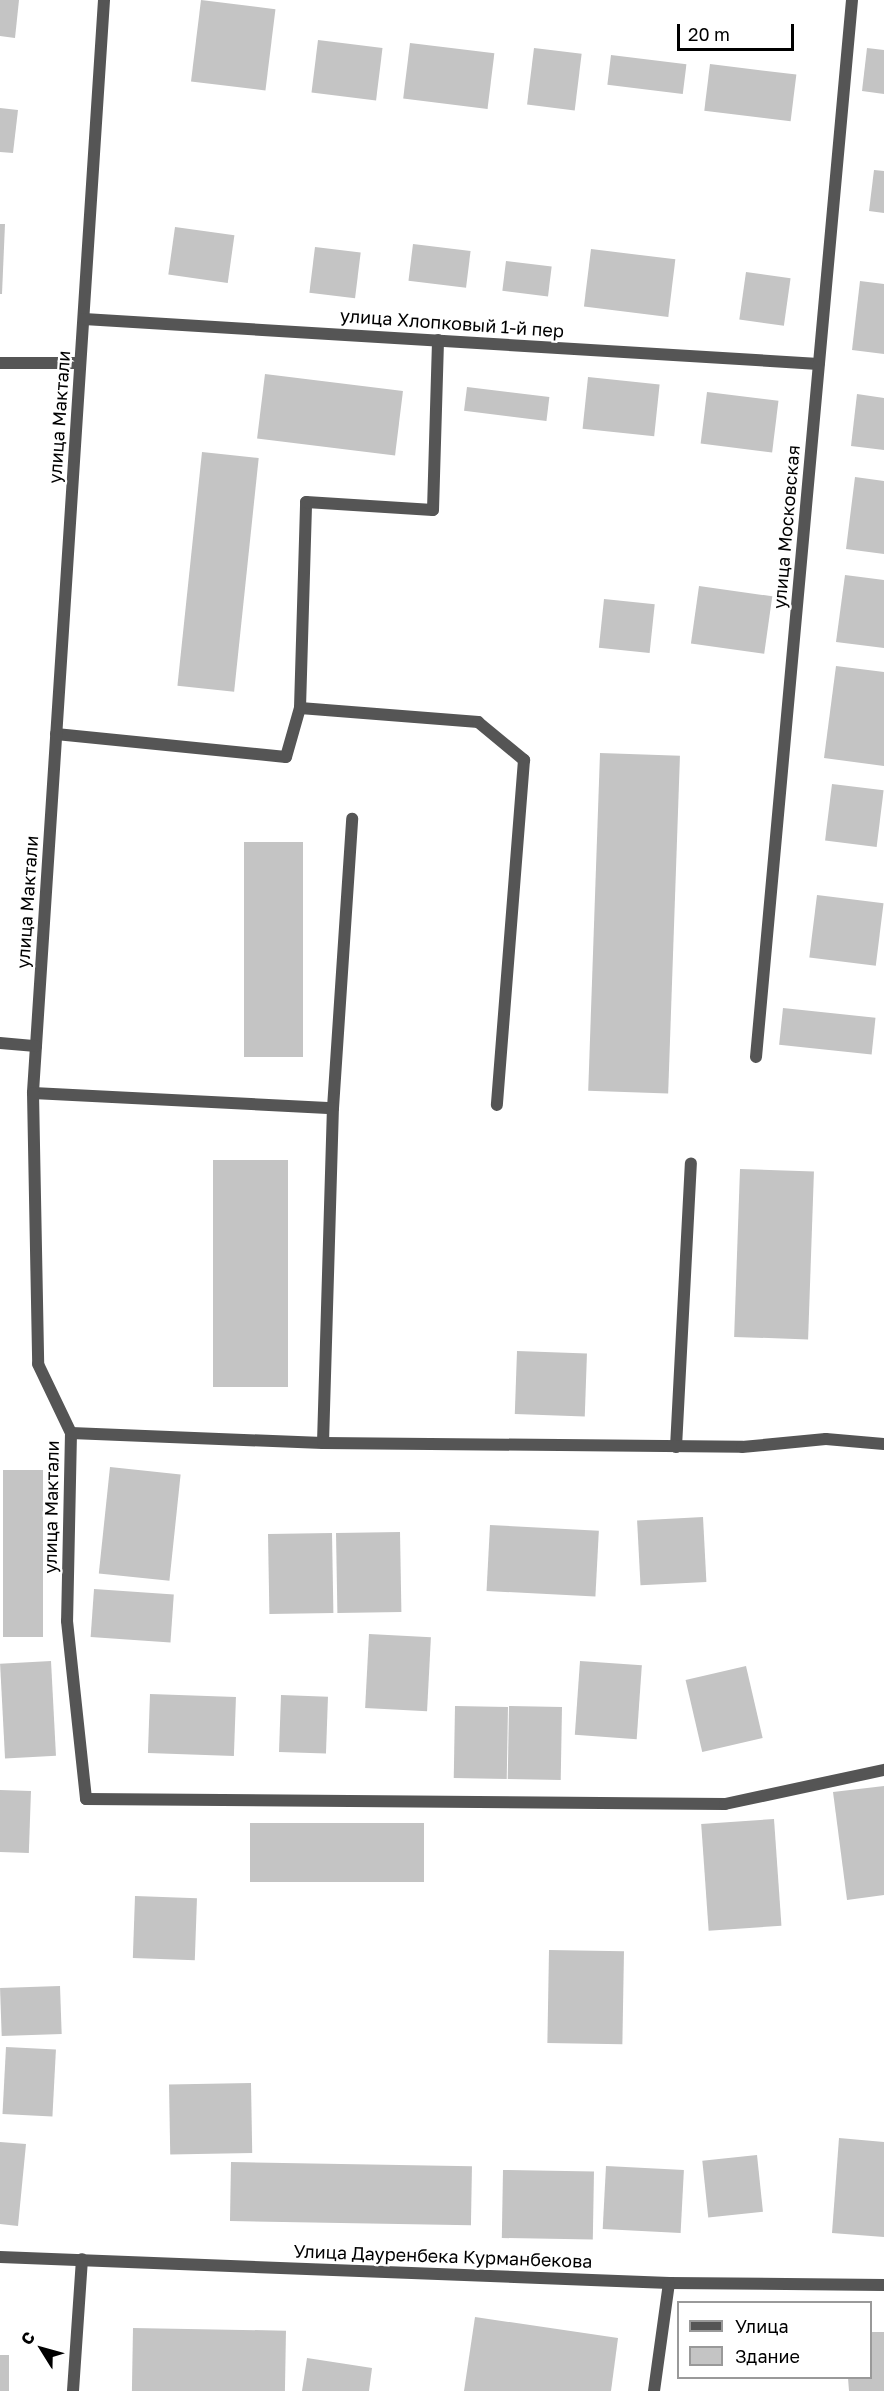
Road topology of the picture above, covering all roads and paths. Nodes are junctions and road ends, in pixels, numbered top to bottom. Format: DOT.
graph roads {
  1 [pos="104,0"];
  2 [pos="852,0"];
  3 [pos="84,319"];
  4 [pos="438,340"];
  5 [pos="0,363"];
  6 [pos="80,363"];
  7 [pos="819,364"];
  8 [pos="300,708"];
  9 [pos="56,734"];
  10 [pos="352,819"];
  11 [pos="0,1043"];
  12 [pos="36,1046"];
  13 [pos="756,1057"];
  14 [pos="33,1093"];
  15 [pos="497,1105"];
  16 [pos="333,1108"];
  17 [pos="691,1163"];
  18 [pos="71,1433"];
  19 [pos="323,1443"];
  20 [pos="884,1443"];
  21 [pos="676,1447"];
  22 [pos="884,1770"];
  23 [pos="0,2257"];
  24 [pos="82,2259"];
  25 [pos="669,2283"];
  26 [pos="884,2285"];
  27 [pos="73,2391"];
  28 [pos="654,2391"];
  1 -- 3 [label="street, улица Мактали"];
  2 -- 7 [label="street, улица Московская"];
  3 -- 4 [label="street, улица Хлопковый 1-й пер"];
  3 -- 6 [label="street, улица Мактали"];
  4 -- 7 [label="street, улица Хлопковый 1-й пер"];
  4 -- 8 [label="street"];
  5 -- 6 [label="street"];
  6 -- 9 [label="street, улица Мактали"];
  7 -- 13 [label="street, улица Московская"];
  8 -- 9 [label="street"];
  8 -- 15 [label="street"];
  9 -- 12 [label="street, улица Мактали"];
  10 -- 16 [label="street"];
  11 -- 12 [label="street"];
  12 -- 14 [label="street, улица Мактали"];
  14 -- 16 [label="street"];
  14 -- 18 [label="street, улица Мактали"];
  16 -- 19 [label="street"];
  17 -- 21 [label="street"];
  18 -- 19 [label="street"];
  18 -- 22 [label="street, улица Мактали"];
  19 -- 21 [label="street"];
  20 -- 21 [label="street"];
  23 -- 24 [label="street, Улица Дауренбека Курманбекова"];
  24 -- 25 [label="street, Улица Дауренбека Курманбекова"];
  24 -- 27 [label="street"];
  25 -- 26 [label="street, Улица Дауренбека Курманбекова"];
  25 -- 28 [label="street"];
}
